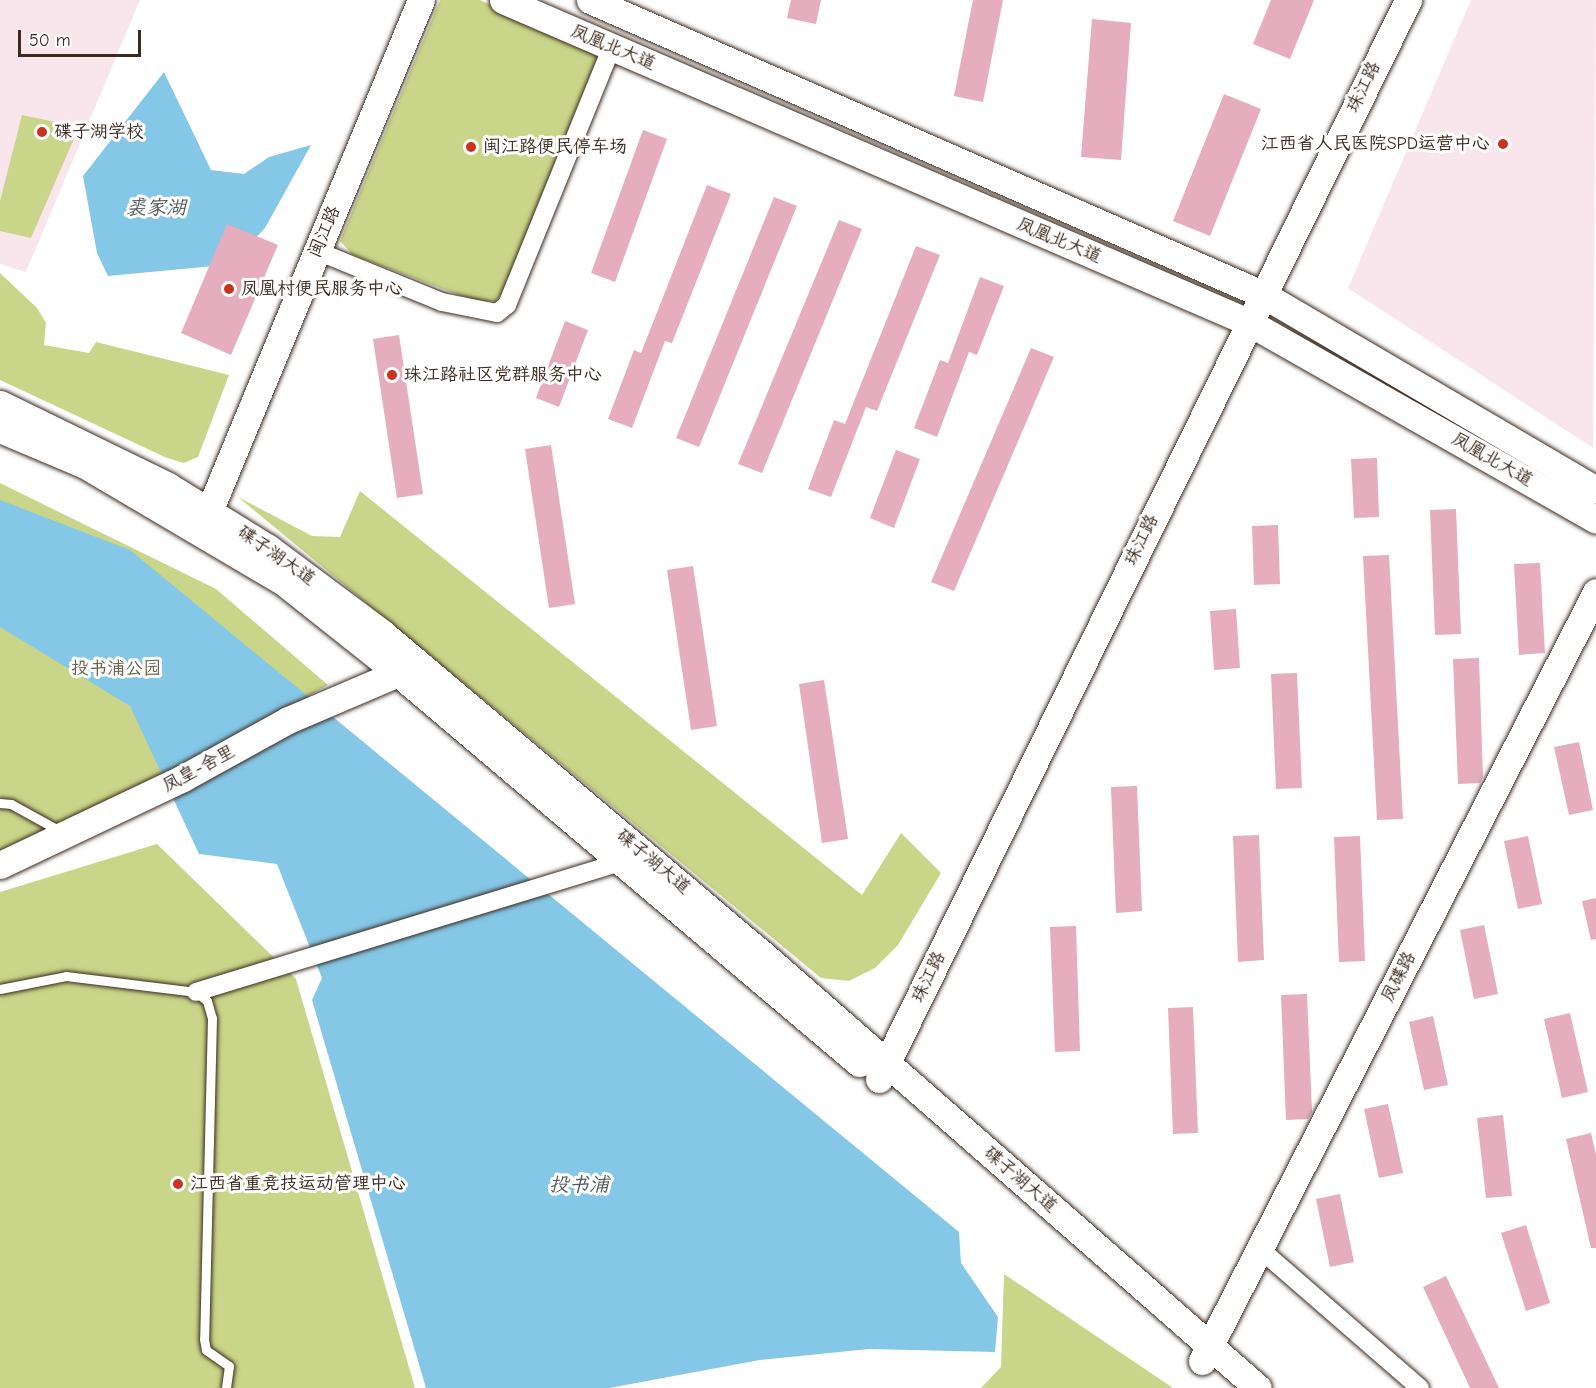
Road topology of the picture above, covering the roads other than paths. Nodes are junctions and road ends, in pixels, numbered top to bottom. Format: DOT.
graph roads {
  1 [pos="421,0"];
  2 [pos="503,0"];
  3 [pos="590,0"];
  4 [pos="1408,0"];
  5 [pos="612,47"];
  6 [pos="317,251"];
  7 [pos="1262,294"];
  8 [pos="1248,322"];
  9 [pos="0,404"];
  10 [pos="0,429"];
  11 [pos="1596,490"];
  12 [pos="205,520"];
  13 [pos="1596,520"];
  14 [pos="1596,592"];
  15 [pos="398,673"];
  16 [pos="0,803"];
  17 [pos="66,834"];
  18 [pos="622,862"];
  19 [pos="0,866"];
  20 [pos="0,989"];
  21 [pos="196,992"];
  22 [pos="883,1072"];
  23 [pos="1260,1249"];
  24 [pos="1206,1354"];
  25 [pos="226,1388"];
  26 [pos="1231,1388"];
  27 [pos="1258,1388"];
  28 [pos="1420,1388"];
  1 -- 6 [label="main road, 闽江路"];
  2 -- 5 [label="main road, 凤凰北大道"];
  3 -- 7 [label="main road, 凤凰北大道"];
  4 -- 7 [label="main road, 珠江路"];
  5 -- 6 [label="street"];
  5 -- 8 [label="main road, 凤凰北大道"];
  6 -- 12 [label="main road, 闽江路"];
  7 -- 8 [label="main road, 珠江路"];
  7 -- 11 [label="main road, 凤凰北大道"];
  8 -- 13 [label="main road, 凤凰北大道"];
  8 -- 22 [label="main road, 珠江路"];
  9 -- 12 [label="main road, 碟子湖大道"];
  10 -- 12 [label="main road, 碟子湖大道"];
  12 -- 15 [label="main road, 碟子湖大道"];
  12 -- 22 [label="main road, 碟子湖大道"];
  14 -- 23 [label="main road, 凤碟路"];
  15 -- 17 [label="main road, 凤皇-舍里"];
  15 -- 18 [label="main road, 碟子湖大道"];
  16 -- 17 [label="lane"];
  17 -- 19 [label="main road, 凤皇-舍里"];
  18 -- 21 [label="street"];
  18 -- 22 [label="main road, 碟子湖大道"];
  20 -- 21 [label="lane"];
  21 -- 25 [label="lane"];
  22 -- 24 [label="main road, 碟子湖大道"];
  23 -- 24 [label="main road, 凤碟路"];
  23 -- 28 [label="street"];
  24 -- 26 [label="main road, 碟子湖大道"];
  24 -- 27 [label="main road, 碟子湖大道"];
}
